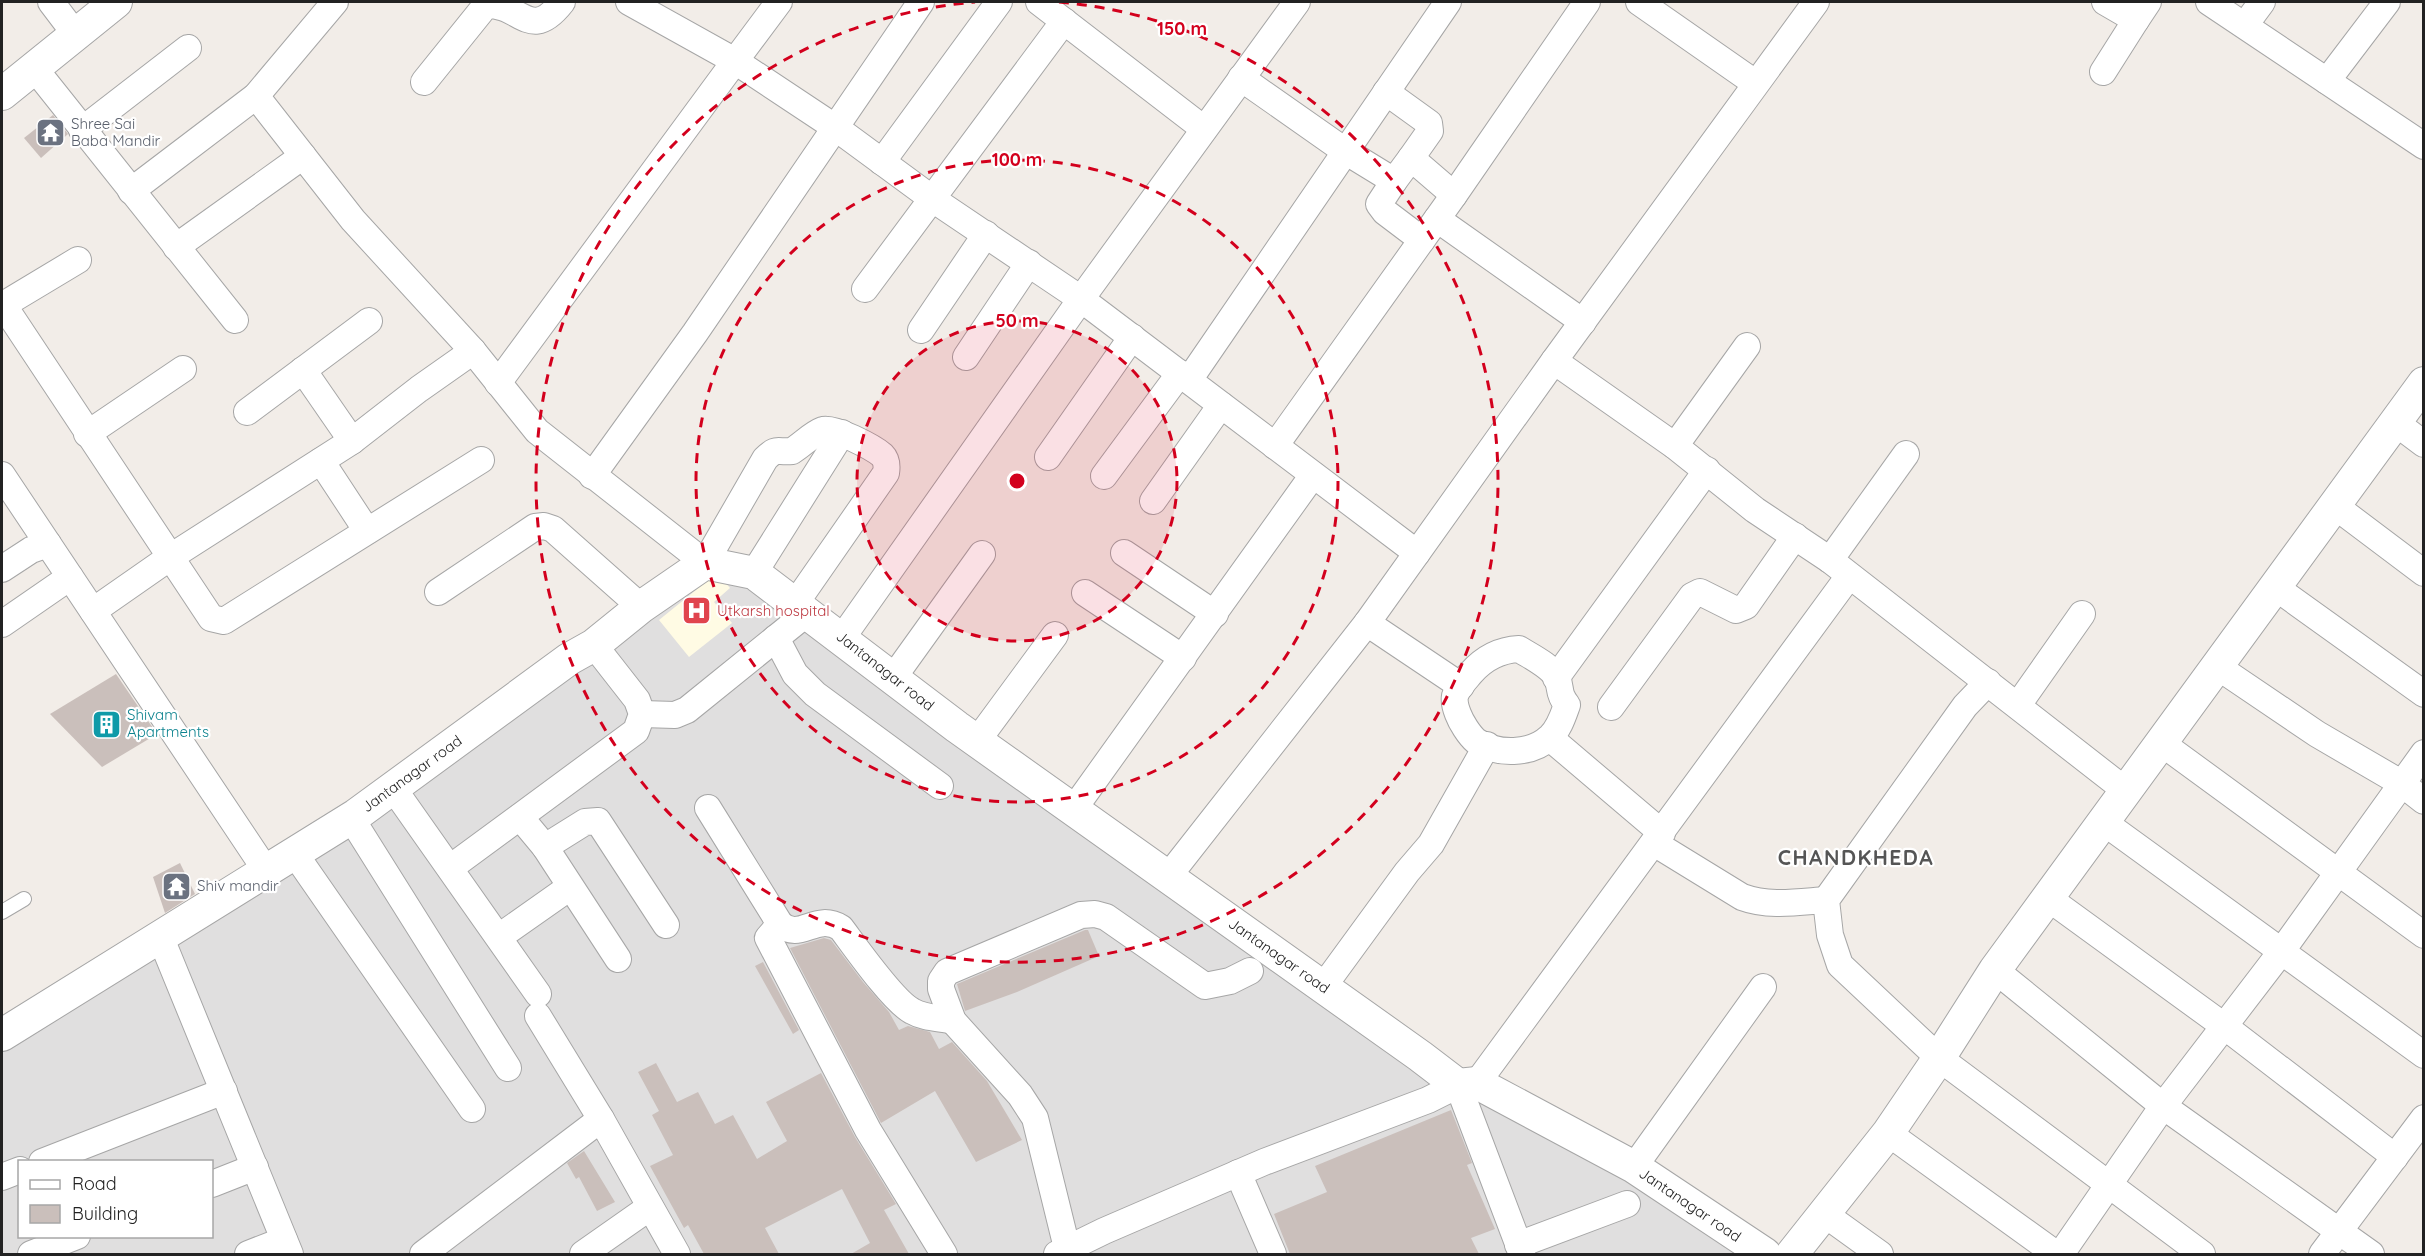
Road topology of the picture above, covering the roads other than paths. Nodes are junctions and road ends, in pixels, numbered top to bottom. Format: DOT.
graph roads {
  1 [pos="51,2"];
  2 [pos="116,2"];
  3 [pos="335,2"];
  4 [pos="562,2"];
  5 [pos="629,2"];
  6 [pos="776,2"];
  7 [pos="921,2"];
  8 [pos="999,2"];
  9 [pos="1039,2"];
  10 [pos="1448,2"];
  11 [pos="1587,2"];
  12 [pos="1639,2"];
  13 [pos="1816,2"];
  14 [pos="2105,2"];
  15 [pos="2209,2"];
  16 [pos="2262,2"];
  17 [pos="2387,2"];
  18 [pos="1287,5"];
  19 [pos="2142,11"];
  20 [pos="1064,21"];
  21 [pos="2245,25"];
  22 [pos="76,35"];
  23 [pos="188,48"];
  24 [pos="735,61"];
  25 [pos="35,69"];
  26 [pos="2103,72"];
  27 [pos="1241,78"];
  28 [pos="2327,81"];
  29 [pos="424,82"];
  30 [pos="1755,83"];
  31 [pos="1386,92"];
  32 [pos="2,94"];
  33 [pos="256,96"];
  34 [pos="836,128"];
  35 [pos="1204,129"];
  36 [pos="82,130"];
  37 [pos="2423,145"];
  38 [pos="1345,151"];
  39 [pos="303,156"];
  40 [pos="1411,158"];
  41 [pos="882,162"];
  42 [pos="1394,181"];
  43 [pos="131,191"];
  44 [pos="1454,195"];
  45 [pos="934,200"];
  46 [pos="1430,230"];
  47 [pos="986,234"];
  48 [pos="176,248"];
  49 [pos="78,260"];
  50 [pos="1029,263"];
  51 [pos="865,290"];
  52 [pos="1081,299"];
  53 [pos="2,304"];
  54 [pos="235,320"];
  55 [pos="369,321"];
  56 [pos="1583,322"];
  57 [pos="921,330"];
  58 [pos="1132,337"];
  59 [pos="1747,346"];
  60 [pos="473,351"];
  61 [pos="966,357"];
  62 [pos="1554,361"];
  63 [pos="183,369"];
  64 [pos="303,370"];
  65 [pos="1184,377"];
  66 [pos="498,383"];
  67 [pos="2424,383"];
  68 [pos="1221,405"];
  69 [pos="247,412"];
  70 [pos="2396,423"];
  71 [pos="842,433"];
  72 [pos="87,434"];
  73 [pos="352,441"];
  74 [pos="2424,444"];
  75 [pos="1275,446"];
  76 [pos="1675,446"];
  77 [pos="1906,454"];
  78 [pos="1048,457"];
  79 [pos="481,460"];
  80 [pos="321,461"];
  81 [pos="1707,470"];
  82 [pos="2,475"];
  83 [pos="1313,475"];
  84 [pos="592,476"];
  85 [pos="1104,476"];
  86 [pos="1153,501"];
  87 [pos="9,502"];
  88 [pos="2335,506"];
  89 [pos="367,531"];
  90 [pos="1795,536"];
  91 [pos="48,544"];
  92 [pos="1124,553"];
  93 [pos="1417,553"];
  94 [pos="982,554"];
  95 [pos="169,558"];
  96 [pos="705,563"];
  97 [pos="1839,568"];
  98 [pos="2,569"];
  99 [pos="754,573"];
  100 [pos="2424,573"];
  101 [pos="70,577"];
  102 [pos="2275,587"];
  103 [pos="438,592"];
  104 [pos="1085,593"];
  105 [pos="641,608"];
  106 [pos="801,609"];
  107 [pos="93,611"];
  108 [pos="1215,614"];
  109 [pos="2082,614"];
  110 [pos="1367,623"];
  111 [pos="2,624"];
  112 [pos="1055,635"];
  113 [pos="776,638"];
  114 [pos="842,638"];
  115 [pos="594,645"];
  116 [pos="1183,658"];
  117 [pos="2218,667"];
  118 [pos="893,678"];
  119 [pos="1556,678"];
  120 [pos="1988,682"];
  121 [pos="1461,686"];
  122 [pos="2424,694"];
  123 [pos="2018,705"];
  124 [pos="1611,707"];
  125 [pos="642,714"];
  126 [pos="1550,738"];
  127 [pos="976,741"];
  128 [pos="2160,742"];
  129 [pos="1487,745"];
  130 [pos="2424,753"];
  131 [pos="2402,783"];
  132 [pos="940,786"];
  133 [pos="393,788"];
  134 [pos="2125,790"];
  135 [pos="2424,801"];
  136 [pos="708,808"];
  137 [pos="1072,810"];
  138 [pos="520,817"];
  139 [pos="351,818"];
  140 [pos="2102,821"];
  141 [pos="1658,838"];
  142 [pos="545,847"];
  143 [pos="295,854"];
  144 [pos="450,868"];
  145 [pos="2338,871"];
  146 [pos="267,872"];
  147 [pos="1167,878"];
  148 [pos="570,887"];
  149 [pos="2048,898"];
  150 [pos="24,899"];
  151 [pos="1826,900"];
  152 [pos="2,912"];
  153 [pos="780,924"];
  154 [pos="666,926"];
  155 [pos="2424,935"];
  156 [pos="160,936"];
  157 [pos="499,937"];
  158 [pos="2281,952"];
  159 [pos="618,959"];
  160 [pos="1995,970"];
  161 [pos="1251,971"];
  162 [pos="1323,987"];
  163 [pos="1763,987"];
  164 [pos="953,1021"];
  165 [pos="2224,1026"];
  166 [pos="2,1035"];
  167 [pos="2424,1055"];
  168 [pos="1939,1058"];
  169 [pos="508,1068"];
  170 [pos="1468,1084"];
  171 [pos="224,1091"];
  172 [pos="2163,1106"];
  173 [pos="472,1109"];
  174 [pos="601,1119"];
  175 [pos="2420,1130"];
  176 [pos="1888,1133"];
  177 [pos="2395,1157"];
  178 [pos="45,1160"];
  179 [pos="255,1167"];
  180 [pos="1634,1167"];
  181 [pos="18,1171"];
  182 [pos="1238,1173"];
  183 [pos="2,1177"];
  184 [pos="213,1184"];
  185 [pos="2108,1185"];
  186 [pos="1627,1204"];
  187 [pos="650,1207"];
  188 [pos="1824,1214"];
  189 [pos="2338,1232"];
  190 [pos="72,1238"];
  191 [pos="287,1247"];
  192 [pos="1520,1250"];
  193 [pos="1062,1251"];
  194 [pos="31,1254"];
  195 [pos="248,1254"];
  196 [pos="423,1254"];
  197 [pos="583,1254"];
  198 [pos="677,1254"];
  199 [pos="944,1254"];
  200 [pos="1273,1254"];
  201 [pos="1765,1254"];
  202 [pos="1792,1254"];
  203 [pos="1880,1254"];
  204 [pos="2056,1254"];
  205 [pos="2061,1254"];
  206 [pos="2202,1254"];
  207 [pos="2322,1254"];
  208 [pos="2371,1254"];
  1 -- 22 [label="street"];
  2 -- 22 [label="street"];
  3 -- 33 [label="street"];
  4 -- 29 [label="street"];
  5 -- 24 [label="street"];
  6 -- 24 [label="street"];
  7 -- 34 [label="street"];
  8 -- 41 [label="street"];
  9 -- 20 [label="street"];
  10 -- 31 [label="street"];
  11 -- 44 [label="street"];
  12 -- 30 [label="street"];
  13 -- 30 [label="street"];
  14 -- 19 [label="street"];
  15 -- 21 [label="street"];
  16 -- 21 [label="street"];
  17 -- 28 [label="street"];
  18 -- 27 [label="street"];
  19 -- 26 [label="street"];
  20 -- 35 [label="street"];
  20 -- 45 [label="street"];
  21 -- 28 [label="street"];
  22 -- 25 [label="street"];
  23 -- 36 [label="street"];
  24 -- 34 [label="street"];
  24 -- 66 [label="street"];
  25 -- 32 [label="street"];
  25 -- 36 [label="street"];
  27 -- 35 [label="street"];
  27 -- 38 [label="street"];
  28 -- 37 [label="street"];
  30 -- 56 [label="street"];
  31 -- 38 [label="street"];
  31 -- 40 [label="street"];
  33 -- 39 [label="street"];
  33 -- 43 [label="street"];
  34 -- 41 [label="street"];
  34 -- 84 [label="street"];
  35 -- 52 [label="street"];
  36 -- 43 [label="street"];
  38 -- 42 [label="street"];
  38 -- 65 [label="street"];
  39 -- 48 [label="street"];
  39 -- 60 [label="street"];
  40 -- 42 [label="street"];
  40 -- 44 [label="street"];
  41 -- 45 [label="street"];
  42 -- 46 [label="street"];
  43 -- 48 [label="street"];
  44 -- 46 [label="street"];
  45 -- 47 [label="street"];
  45 -- 51 [label="street"];
  46 -- 56 [label="street"];
  46 -- 75 [label="street"];
  47 -- 50 [label="street"];
  47 -- 57 [label="street"];
  48 -- 54 [label="street"];
  49 -- 53 [label="street"];
  50 -- 52 [label="street"];
  50 -- 61 [label="street"];
  52 -- 58 [label="street"];
  52 -- 114 [label="street"];
  53 -- 72 [label="street"];
  55 -- 64 [label="street"];
  56 -- 62 [label="street"];
  58 -- 65 [label="street"];
  58 -- 78 [label="street"];
  59 -- 76 [label="street"];
  60 -- 66 [label="street"];
  60 -- 73 [label="street"];
  62 -- 76 [label="street"];
  62 -- 93 [label="street"];
  63 -- 72 [label="street"];
  64 -- 69 [label="street"];
  64 -- 73 [label="street"];
  65 -- 68 [label="street"];
  65 -- 85 [label="street"];
  66 -- 84 [label="street"];
  67 -- 70 [label="street"];
  68 -- 75 [label="street"];
  68 -- 86 [label="street"];
  70 -- 74 [label="street"];
  70 -- 88 [label="street"];
  71 -- 96 [label="street"];
  71 -- 99 [label="street"];
  71 -- 106 [label="street"];
  72 -- 95 [label="street"];
  73 -- 80 [label="street"];
  75 -- 83 [label="street"];
  76 -- 81 [label="street"];
  77 -- 97 [label="street"];
  79 -- 89 [label="street"];
  80 -- 89 [label="street"];
  80 -- 95 [label="street"];
  81 -- 90 [label="street"];
  81 -- 119 [label="street"];
  82 -- 87 [label="street"];
  83 -- 93 [label="street"];
  83 -- 108 [label="street"];
  84 -- 96 [label="street"];
  87 -- 91 [label="street"];
  88 -- 100 [label="street"];
  88 -- 102 [label="street"];
  89 -- 95 [label="street"];
  90 -- 97 [label="street"];
  90 -- 124 [label="street"];
  91 -- 98 [label="street"];
  91 -- 101 [label="street"];
  92 -- 108 [label="street"];
  93 -- 110 [label="street"];
  94 -- 118 [label="street"];
  95 -- 107 [label="street"];
  96 -- 99 [label="street, Jantanagar road"];
  96 -- 105 [label="street, Jantanagar road"];
  97 -- 120 [label="street"];
  97 -- 141 [label="street"];
  99 -- 106 [label="street, Jantanagar road"];
  101 -- 107 [label="street"];
  101 -- 111 [label="street"];
  102 -- 117 [label="street"];
  102 -- 122 [label="street"];
  103 -- 105 [label="street"];
  104 -- 116 [label="street"];
  105 -- 115 [label="street, Jantanagar road"];
  106 -- 113 [label="street"];
  106 -- 114 [label="street, Jantanagar road"];
  107 -- 146 [label="street"];
  108 -- 116 [label="street"];
  109 -- 123 [label="street"];
  110 -- 121 [label="street"];
  110 -- 147 [label="street"];
  112 -- 127 [label="street"];
  113 -- 125 [label="street"];
  113 -- 132 [label="street"];
  114 -- 118 [label="street, Jantanagar road"];
  115 -- 125 [label="street"];
  115 -- 133 [label="street, Jantanagar road"];
  116 -- 137 [label="street"];
  117 -- 128 [label="street"];
  117 -- 131 [label="street"];
  118 -- 127 [label="street, Jantanagar road"];
  119 -- 121 [label="street"];
  119 -- 126 [label="street"];
  120 -- 123 [label="street"];
  120 -- 151 [label="street"];
  121 -- 129 [label="street"];
  123 -- 134 [label="street"];
  125 -- 138 [label="street"];
  126 -- 129 [label="street"];
  126 -- 141 [label="street"];
  127 -- 137 [label="street, Jantanagar road"];
  128 -- 134 [label="street"];
  128 -- 145 [label="street"];
  129 -- 162 [label="street"];
  130 -- 131 [label="street"];
  131 -- 135 [label="street"];
  131 -- 145 [label="street"];
  133 -- 139 [label="street, Jantanagar road"];
  133 -- 144 [label="street"];
  134 -- 140 [label="street"];
  136 -- 153 [label="street"];
  137 -- 147 [label="street, Jantanagar road"];
  138 -- 142 [label="street"];
  138 -- 144 [label="street"];
  139 -- 143 [label="street, Jantanagar road"];
  139 -- 169 [label="street"];
  140 -- 149 [label="street"];
  140 -- 158 [label="street"];
  141 -- 151 [label="street"];
  141 -- 170 [label="street"];
  142 -- 148 [label="street"];
  142 -- 154 [label="street"];
  143 -- 146 [label="street, Jantanagar road"];
  143 -- 173 [label="street"];
  144 -- 157 [label="street"];
  145 -- 155 [label="street"];
  145 -- 158 [label="street"];
  146 -- 156 [label="street, Jantanagar road"];
  147 -- 162 [label="street, Jantanagar road"];
  148 -- 157 [label="street"];
  148 -- 159 [label="street"];
  149 -- 160 [label="street"];
  149 -- 165 [label="street"];
  150 -- 152 [label="lane"];
  151 -- 168 [label="street"];
  153 -- 164 [label="street"];
  153 -- 199 [label="street"];
  156 -- 166 [label="street, Jantanagar road"];
  156 -- 171 [label="street"];
  157 -- 174 [label="street"];
  158 -- 165 [label="street"];
  158 -- 167 [label="street"];
  160 -- 168 [label="street"];
  160 -- 172 [label="street"];
  161 -- 164 [label="street"];
  162 -- 170 [label="street, Jantanagar road"];
  163 -- 180 [label="street"];
  164 -- 193 [label="street"];
  165 -- 172 [label="street"];
  165 -- 177 [label="street"];
  168 -- 176 [label="street"];
  168 -- 185 [label="street"];
  170 -- 180 [label="street, Jantanagar road"];
  170 -- 182 [label="street"];
  170 -- 192 [label="street"];
  171 -- 178 [label="street"];
  171 -- 179 [label="street"];
  172 -- 185 [label="street"];
  172 -- 189 [label="street"];
  174 -- 187 [label="street"];
  174 -- 196 [label="street"];
  175 -- 177 [label="street"];
  176 -- 188 [label="street"];
  176 -- 204 [label="street"];
  177 -- 189 [label="street"];
  179 -- 184 [label="street"];
  179 -- 191 [label="street"];
  180 -- 201 [label="street, Jantanagar road"];
  181 -- 183 [label="street"];
  182 -- 193 [label="street"];
  182 -- 200 [label="street"];
  185 -- 205 [label="street"];
  185 -- 206 [label="street"];
  186 -- 192 [label="street"];
  187 -- 197 [label="street"];
  187 -- 198 [label="street"];
  188 -- 202 [label="street"];
  188 -- 203 [label="street"];
  189 -- 207 [label="street"];
  189 -- 208 [label="street"];
  190 -- 194 [label="street"];
  191 -- 195 [label="street"];
}
